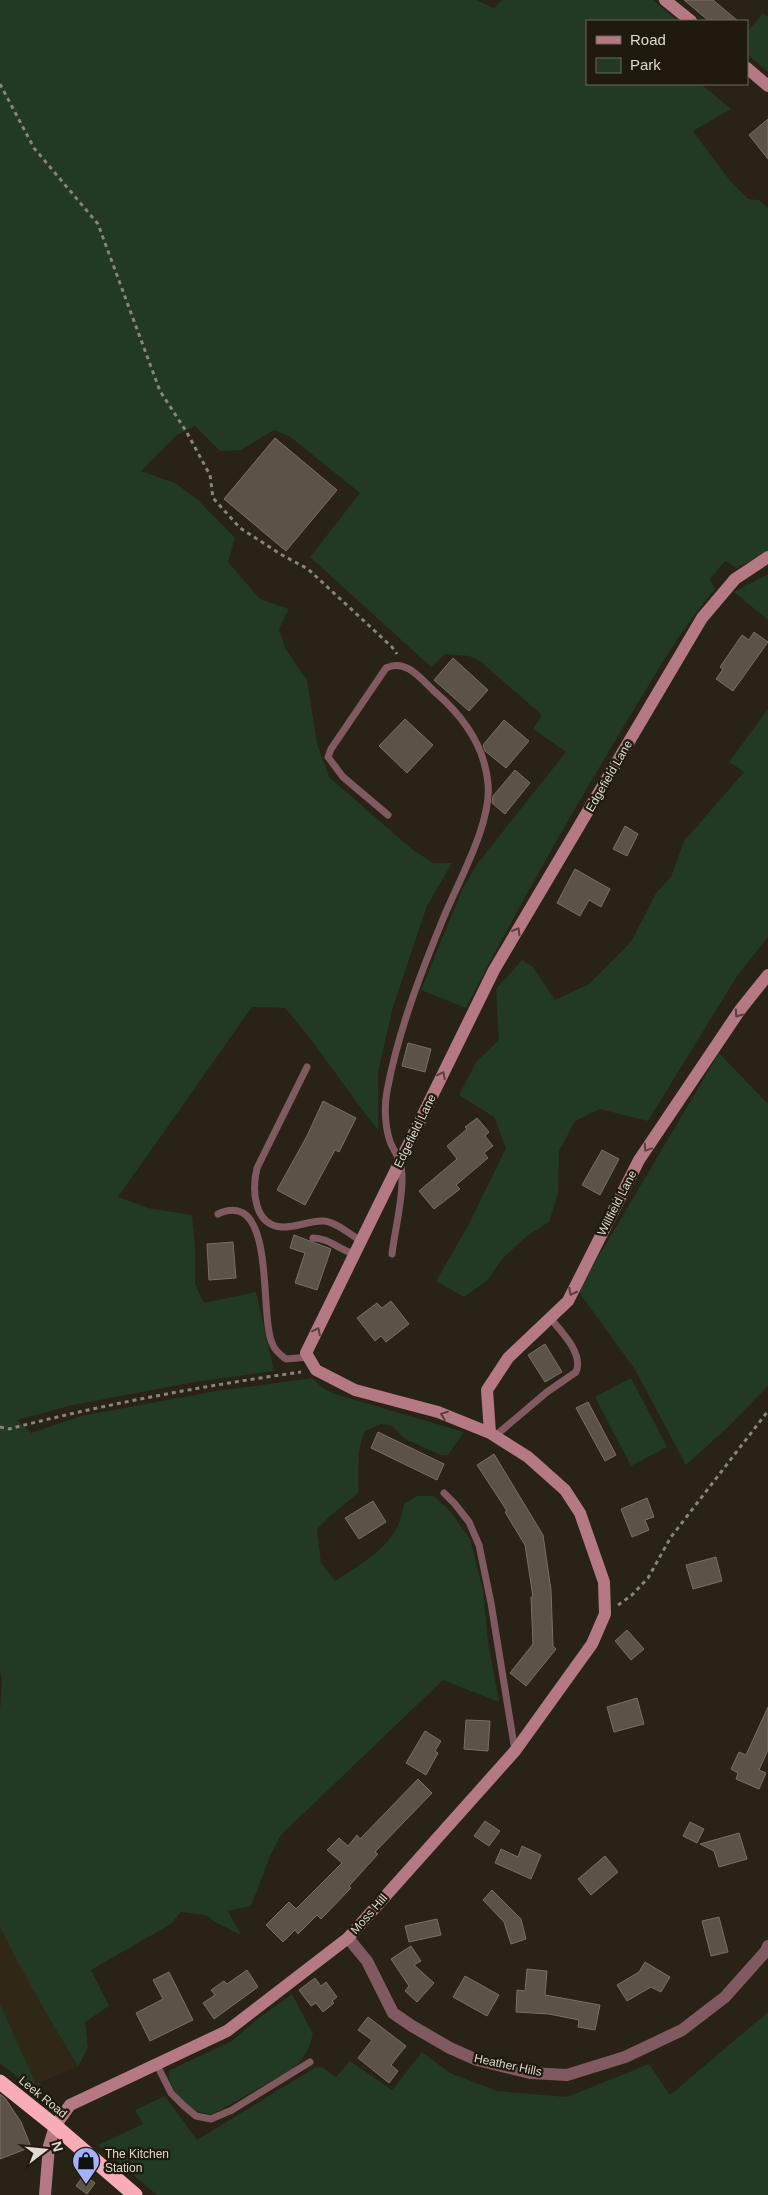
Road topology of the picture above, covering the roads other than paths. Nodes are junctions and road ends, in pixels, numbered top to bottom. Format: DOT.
graph roads {
  1 [pos="665,0"];
  2 [pos="689,20"];
  3 [pos="748,69"];
  4 [pos="768,86"];
  5 [pos="768,557"];
  6 [pos="388,815"];
  7 [pos="768,975"];
  8 [pos="307,1067"];
  9 [pos="400,1161"];
  10 [pos="218,1214"];
  11 [pos="312,1238"];
  12 [pos="361,1241"];
  13 [pos="355,1254"];
  14 [pos="392,1254"];
  15 [pos="550,1318"];
  16 [pos="309,1357"];
  17 [pos="492,1435"];
  18 [pos="444,1494"];
  19 [pos="515,1751"];
  20 [pos="348,1938"];
  21 [pos="768,1946"];
  22 [pos="310,2062"];
  23 [pos="157,2065"];
  24 [pos="0,2082"];
  25 [pos="55,2126"];
  26 [pos="45,2195"];
  27 [pos="135,2195"];
  1 -- 2 [label="street"];
  3 -- 4 [label="street"];
  9 -- 5 [label="street, Edgefield Lane, one-way"];
  6 -- 9 [label="lane"];
  7 -- 15 [label="street, Willfield Lane, one-way"];
  8 -- 12 [label="lane"];
  9 -- 12 [label="street, Edgefield Lane"];
  9 -- 14 [label="lane"];
  10 -- 16 [label="lane"];
  11 -- 13 [label="lane"];
  12 -- 13 [label="street, Edgefield Lane"];
  16 -- 13 [label="street, Edgefield Lane, one-way"];
  15 -- 17 [label="street, Willfield Lane"];
  15 -- 17 [label="lane"];
  17 -- 16 [label="street, one-way"];
  17 -- 19 [label="street, Moss Hill"];
  18 -- 19 [label="lane"];
  19 -- 20 [label="street, Moss Hill"];
  20 -- 21 [label="street, Heather Hills"];
  20 -- 23 [label="street, Moss Hill"];
  22 -- 23 [label="lane"];
  23 -- 25 [label="street, Moss Hill"];
  24 -- 25 [label="highway, Leek Road"];
  25 -- 26 [label="street, Moss Hill"];
  25 -- 27 [label="highway, Leek Road"];
}
